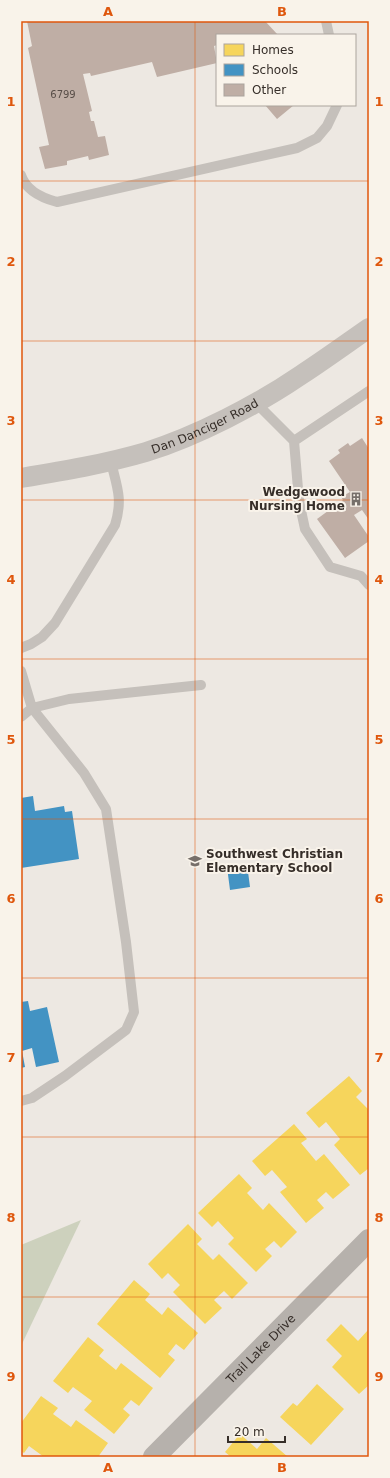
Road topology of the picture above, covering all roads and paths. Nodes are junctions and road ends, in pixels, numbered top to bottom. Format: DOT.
graph roads {
  1 [pos="326,21"];
  2 [pos="329,34"];
  3 [pos="337,106"];
  4 [pos="21,175"];
  5 [pos="369,328"];
  6 [pos="369,390"];
  7 [pos="256,403"];
  8 [pos="294,441"];
  9 [pos="111,462"];
  10 [pos="21,478"];
  11 [pos="369,585"];
  12 [pos="21,648"];
  13 [pos="21,671"];
  14 [pos="201,685"];
  15 [pos="32,708"];
  16 [pos="21,717"];
  17 [pos="21,1101"];
  18 [pos="369,1240"];
  19 [pos="154,1457"];
  1 -- 2 [label="lane"];
  3 -- 4 [label="lane"];
  5 -- 7 [label="street, Dan Danciger Road"];
  6 -- 8 [label="lane"];
  7 -- 8 [label="lane"];
  7 -- 9 [label="street, Dan Danciger Road"];
  8 -- 11 [label="lane"];
  9 -- 10 [label="street, Dan Danciger Road"];
  9 -- 12 [label="lane"];
  13 -- 15 [label="lane"];
  14 -- 15 [label="lane"];
  15 -- 16 [label="lane"];
  15 -- 17 [label="lane"];
  18 -- 19 [label="street, Trail Lake Drive"];
}
